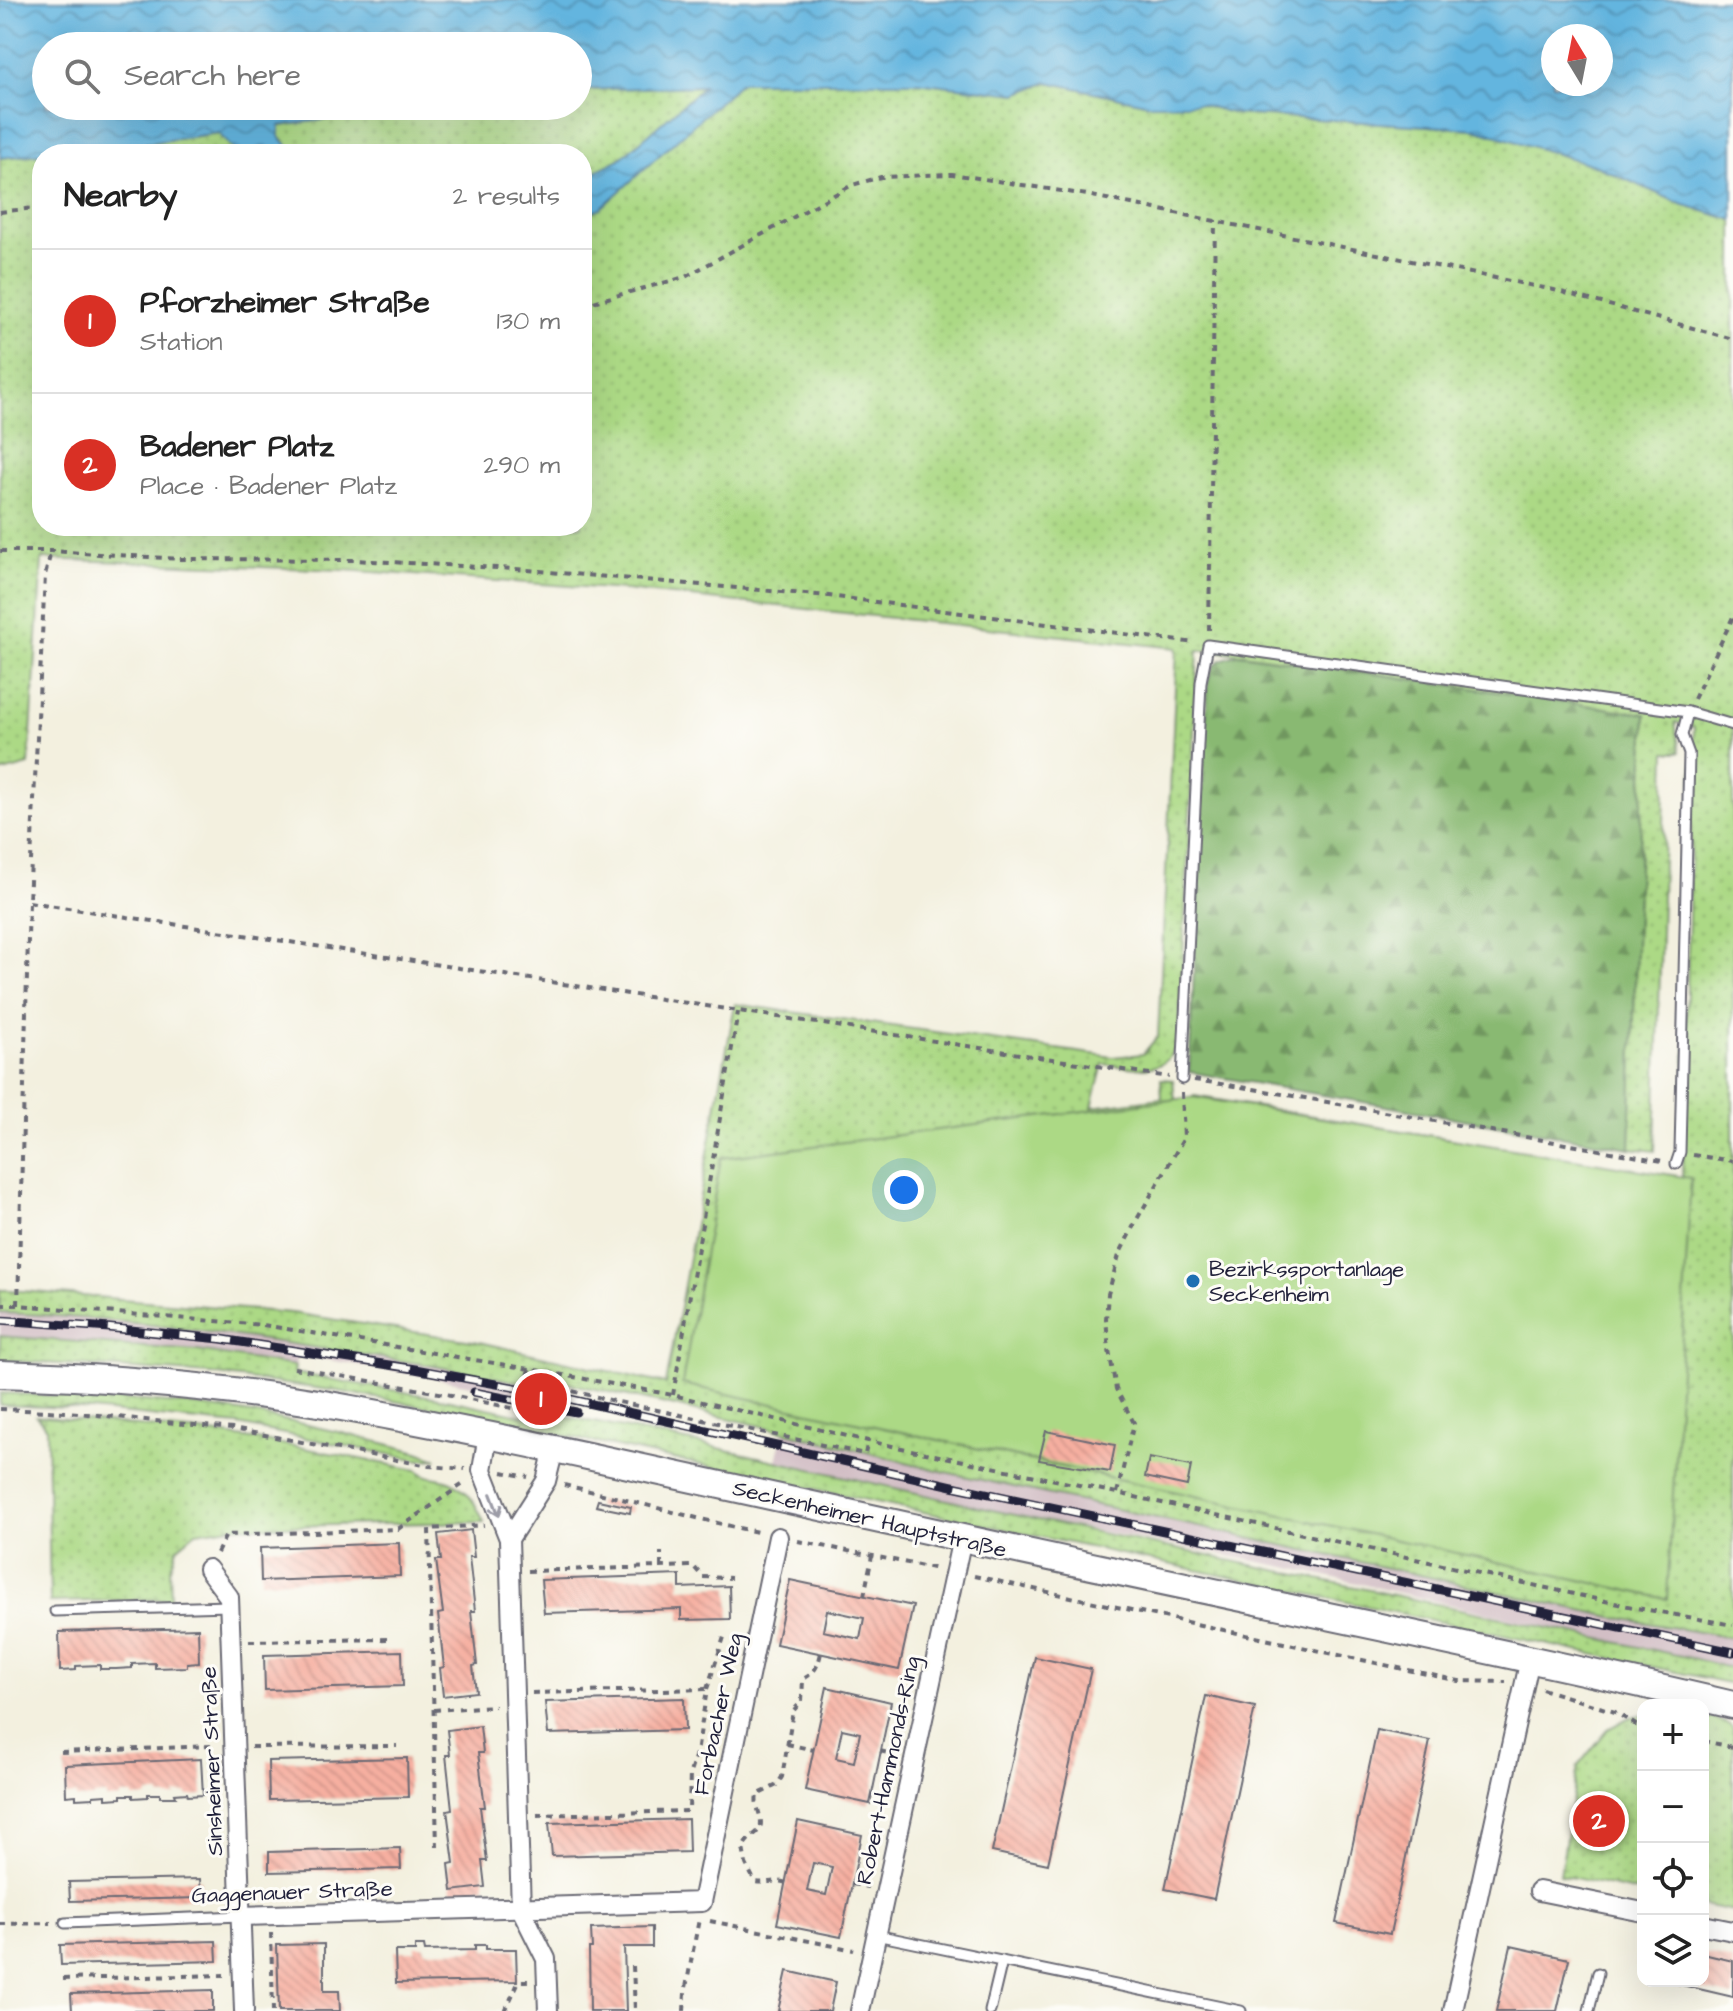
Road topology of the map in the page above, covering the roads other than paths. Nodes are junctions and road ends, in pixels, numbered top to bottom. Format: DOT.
graph roads {
  1 [pos="1688,712"];
  2 [pos="1733,725"];
  3 [pos="1182,1079"];
  4 [pos="1676,1164"];
  5 [pos="0,1374"];
  6 [pos="488,1435"];
  7 [pos="554,1449"];
  8 [pos="506,1531"];
  9 [pos="778,1537"];
  10 [pos="962,1538"];
  11 [pos="208,1569"];
  12 [pos="229,1606"];
  13 [pos="55,1611"];
  14 [pos="1527,1671"];
  15 [pos="1733,1705"];
  16 [pos="1539,1891"];
  17 [pos="521,1909"];
  18 [pos="1637,1911"];
  19 [pos="241,1916"];
  20 [pos="65,1923"];
  21 [pos="1709,1926"];
  22 [pos="1733,1931"];
  23 [pos="876,1935"];
  24 [pos="1002,1961"];
  25 [pos="1598,1973"];
  26 [pos="244,2011"];
  27 [pos="548,2011"];
  28 [pos="860,2011"];
  29 [pos="990,2011"];
  30 [pos="1241,2011"];
  31 [pos="1453,2011"];
  32 [pos="1589,2011"];
  1 -- 2 [label="lane"];
  1 -- 3 [label="lane"];
  1 -- 4 [label="lane"];
  5 -- 6 [label="main road, Seckenheimer Hauptstraße"];
  6 -- 7 [label="main road, Seckenheimer Hauptstraße"];
  6 -- 8 [label="street, one-way"];
  7 -- 8 [label="street"];
  7 -- 10 [label="main road, Seckenheimer Hauptstraße"];
  8 -- 17 [label="street"];
  9 -- 17 [label="street, Forbacher Weg"];
  10 -- 14 [label="main road, Seckenheimer Hauptstraße"];
  10 -- 23 [label="street, Robert-Hammonds-Ring"];
  11 -- 12 [label="street, Sinsheimer Straße"];
  12 -- 13 [label="lane"];
  12 -- 19 [label="street, Sinsheimer Straße"];
  14 -- 15 [label="main road, Seckenheimer Hauptstraße"];
  14 -- 31 [label="street"];
  16 -- 18 [label="street"];
  17 -- 19 [label="street, Gaggenauer Straße"];
  17 -- 27 [label="street"];
  19 -- 20 [label="lane, Gaggenauer Straße"];
  19 -- 26 [label="street, Sinsheimer Straße"];
  21 -- 22 [label="street"];
  23 -- 24 [label="lane"];
  23 -- 28 [label="street, Robert-Hammonds-Ring"];
  24 -- 29 [label="lane"];
  24 -- 30 [label="lane"];
  25 -- 32 [label="lane"];
}
